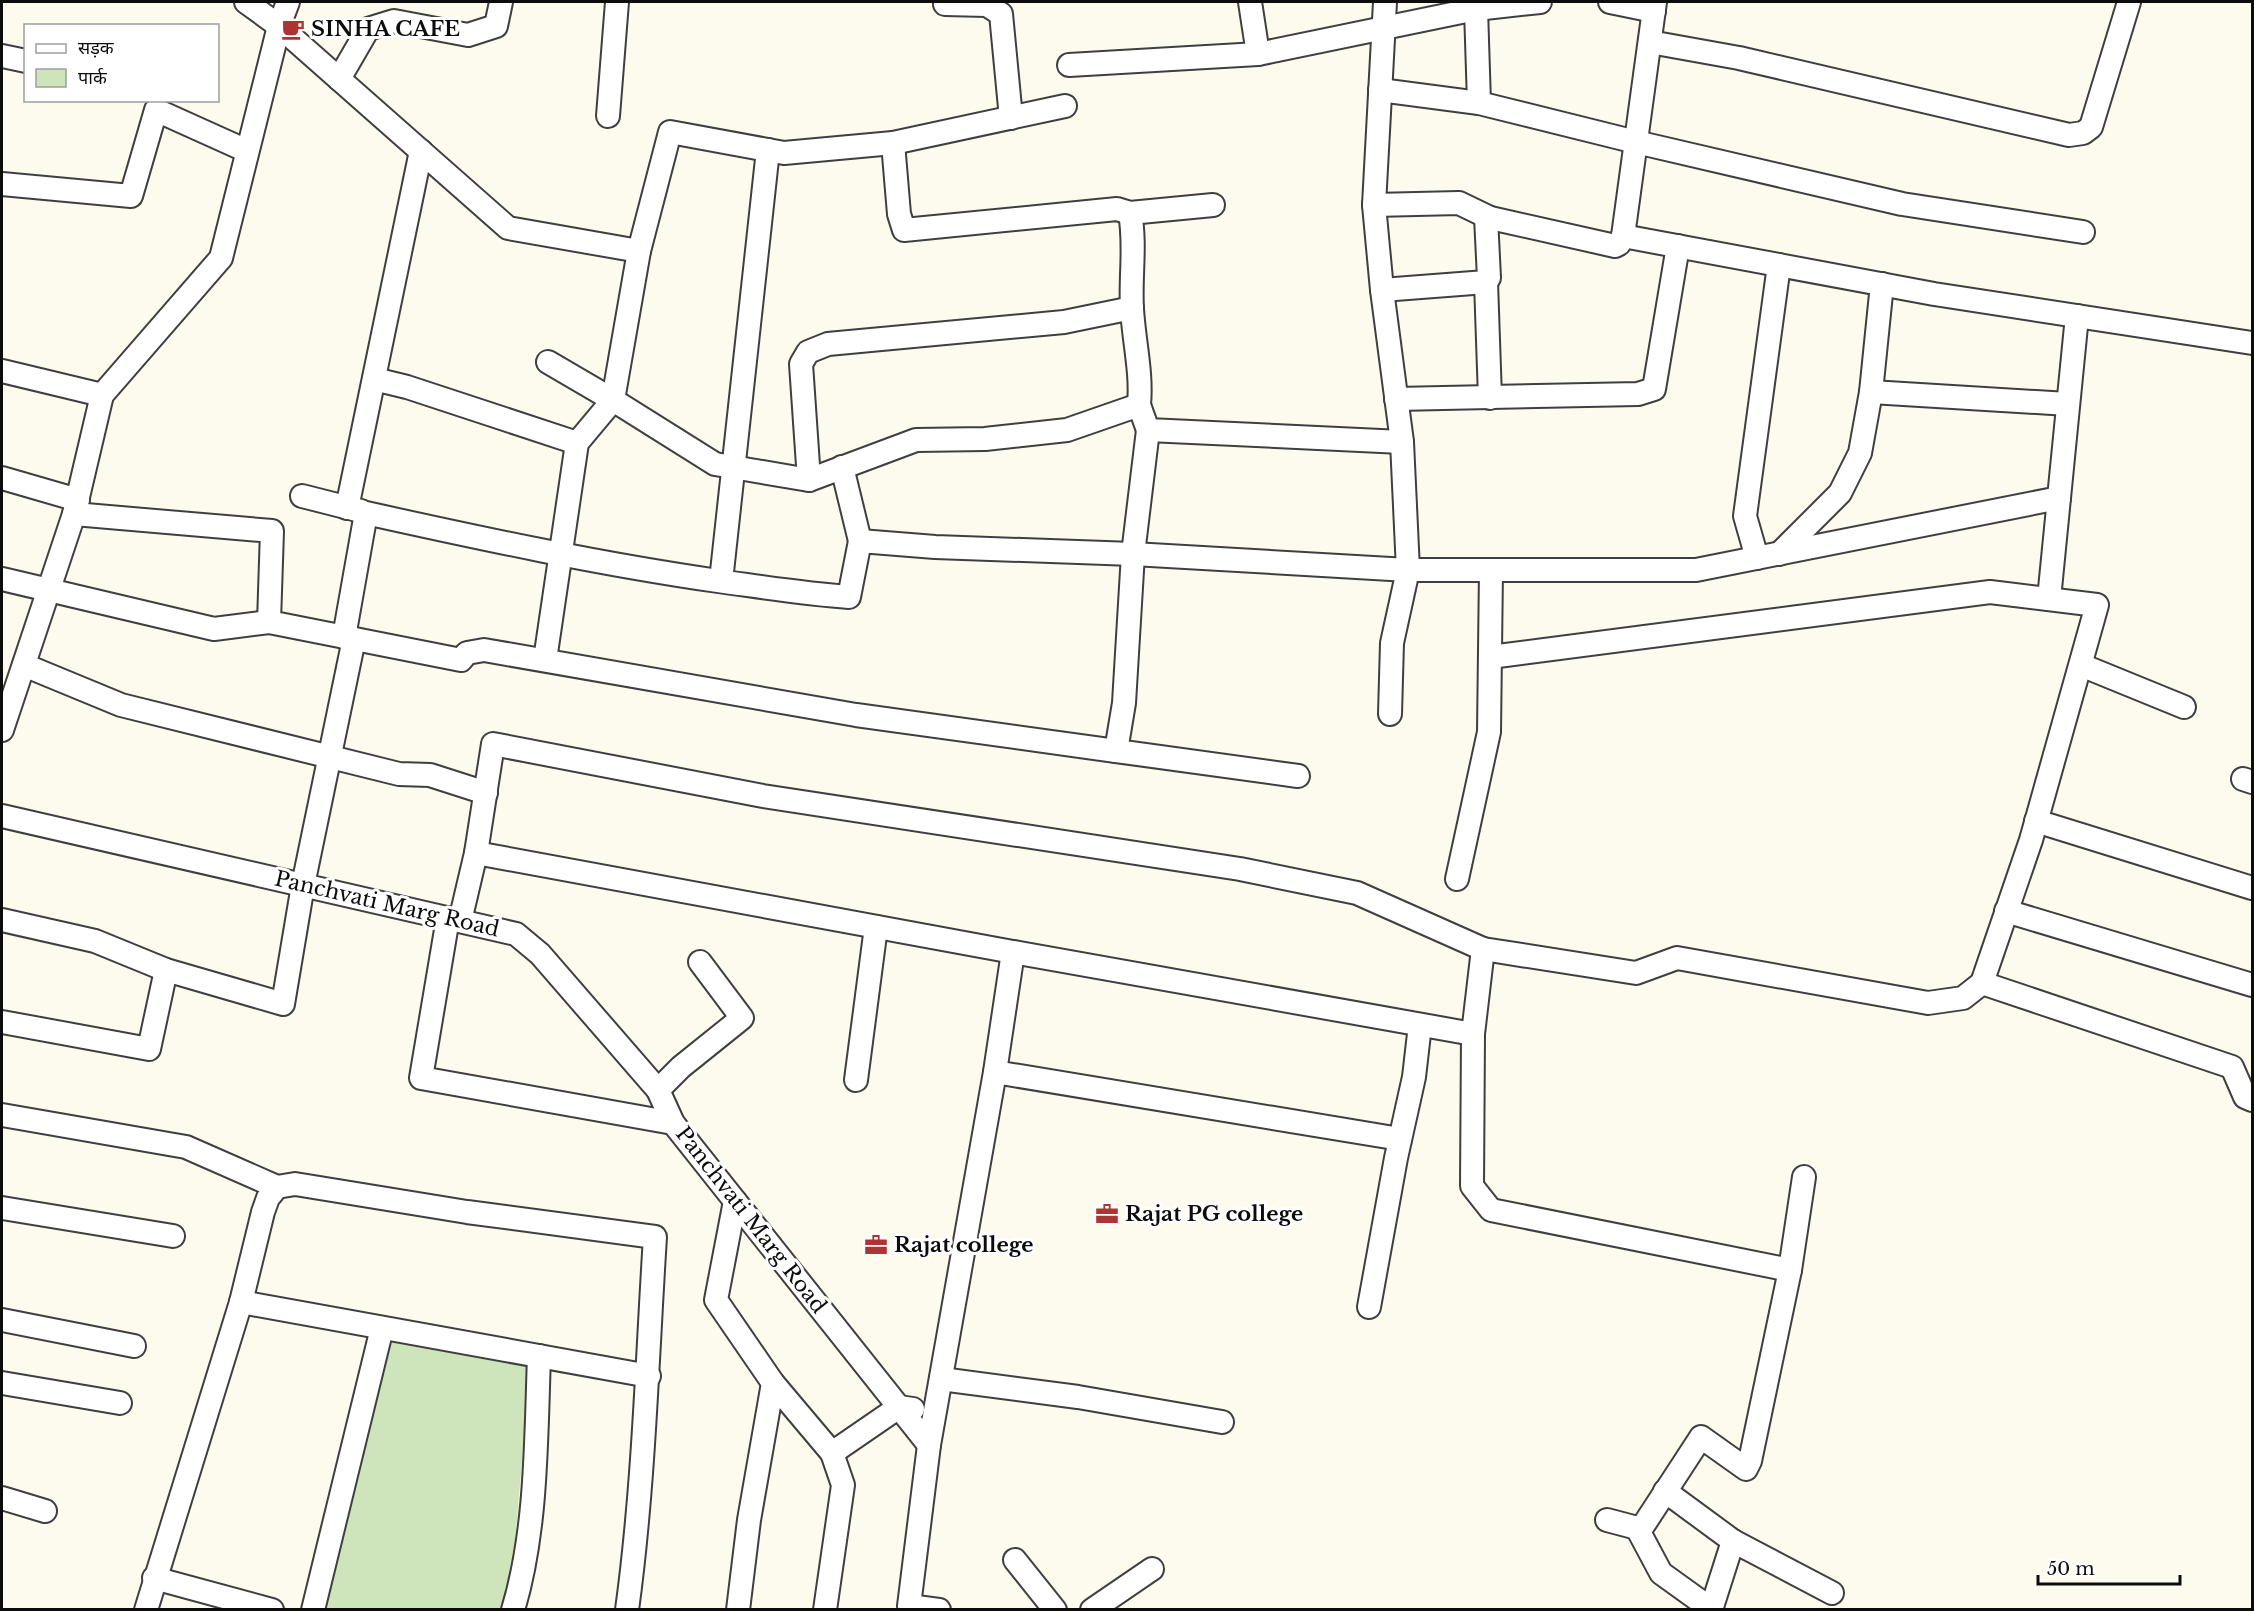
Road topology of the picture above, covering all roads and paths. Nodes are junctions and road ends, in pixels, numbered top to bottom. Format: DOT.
graph roads {
  1 [pos="246,2"];
  2 [pos="288,2"];
  3 [pos="501,2"];
  4 [pos="617,2"];
  5 [pos="945,2"];
  6 [pos="1250,2"];
  7 [pos="1385,2"];
  8 [pos="1540,2"];
  9 [pos="1610,2"];
  10 [pos="2129,2"];
  11 [pos="1654,6"];
  12 [pos="1476,9"];
  13 [pos="279,26"];
  14 [pos="1383,30"];
  15 [pos="1650,42"];
  16 [pos="1258,54"];
  17 [pos="2,56"];
  18 [pos="24,61"];
  19 [pos="1069,65"];
  20 [pos="339,79"];
  21 [pos="1380,90"];
  22 [pos="1479,103"];
  23 [pos="153,105"];
  24 [pos="1065,106"];
  25 [pos="608,116"];
  26 [pos="1011,118"];
  27 [pos="1636,142"];
  28 [pos="893,143"];
  29 [pos="768,150"];
  30 [pos="247,151"];
  31 [pos="421,151"];
  32 [pos="2,184"];
  33 [pos="1213,205"];
  34 [pos="1374,205"];
  35 [pos="1130,213"];
  36 [pos="1488,216"];
  37 [pos="2083,232"];
  38 [pos="1623,236"];
  39 [pos="1678,246"];
  40 [pos="639,251"];
  41 [pos="1779,265"];
  42 [pos="1486,282"];
  43 [pos="1882,284"];
  44 [pos="1382,291"];
  45 [pos="1132,308"];
  46 [pos="2077,316"];
  47 [pos="2253,343"];
  48 [pos="548,362"];
  49 [pos="2,371"];
  50 [pos="374,379"];
  51 [pos="1871,392"];
  52 [pos="102,395"];
  53 [pos="1490,398"];
  54 [pos="1396,399"];
  55 [pos="613,400"];
  56 [pos="2068,404"];
  57 [pos="1139,405"];
  58 [pos="1148,430"];
  59 [pos="1402,442"];
  60 [pos="577,444"];
  61 [pos="733,467"];
  62 [pos="842,468"];
  63 [pos="2,478"];
  64 [pos="809,480"];
  65 [pos="302,496"];
  66 [pos="2059,498"];
  67 [pos="76,507"];
  68 [pos="356,510"];
  69 [pos="860,541"];
  70 [pos="561,554"];
  71 [pos="1133,554"];
  72 [pos="1779,554"];
  73 [pos="1757,558"];
  74 [pos="1408,570"];
  75 [pos="1491,570"];
  76 [pos="2,579"];
  77 [pos="721,581"];
  78 [pos="48,592"];
  79 [pos="2049,599"];
  80 [pos="269,622"];
  81 [pos="349,638"];
  82 [pos="1490,657"];
  83 [pos="545,660"];
  84 [pos="24,665"];
  85 [pos="2081,665"];
  86 [pos="2184,707"];
  87 [pos="1390,714"];
  88 [pos="2,730"];
  89 [pos="1116,751"];
  90 [pos="329,755"];
  91 [pos="1298,776"];
  92 [pos="486,793"];
  93 [pos="2,816"];
  94 [pos="2036,821"];
  95 [pos="476,853"];
  96 [pos="1457,879"];
  97 [pos="303,885"];
  98 [pos="2253,888"];
  99 [pos="2006,911"];
  100 [pos="454,919"];
  101 [pos="2,920"];
  102 [pos="876,927"];
  103 [pos="1483,949"];
  104 [pos="1013,952"];
  105 [pos="700,962"];
  106 [pos="166,970"];
  107 [pos="1982,983"];
  108 [pos="2253,984"];
  109 [pos="2,1022"];
  110 [pos="1420,1025"];
  111 [pos="1473,1034"];
  112 [pos="995,1072"];
  113 [pos="856,1080"];
  114 [pos="658,1090"];
  115 [pos="2253,1100"];
  116 [pos="2,1115"];
  117 [pos="673,1123"];
  118 [pos="1400,1139"];
  119 [pos="1804,1178"];
  120 [pos="277,1187"];
  121 [pos="735,1200"];
  122 [pos="2,1208"];
  123 [pos="173,1236"];
  124 [pos="1790,1270"];
  125 [pos="241,1302"];
  126 [pos="1369,1307"];
  127 [pos="2,1320"];
  128 [pos="382,1328"];
  129 [pos="134,1346"];
  130 [pos="539,1356"];
  131 [pos="649,1376"];
  132 [pos="941,1379"];
  133 [pos="2,1383"];
  134 [pos="773,1383"];
  135 [pos="120,1403"];
  136 [pos="900,1407"];
  137 [pos="935,1413"];
  138 [pos="1222,1422"];
  139 [pos="929,1445"];
  140 [pos="832,1453"];
  141 [pos="1665,1491"];
  142 [pos="2,1498"];
  143 [pos="45,1511"];
  144 [pos="1607,1520"];
  145 [pos="1637,1528"];
  146 [pos="1733,1541"];
  147 [pos="1015,1560"];
  148 [pos="1152,1569"];
  149 [pos="154,1578"];
  150 [pos="1832,1593"];
  151 [pos="909,1608"];
  152 [pos="1711,1609"];
  153 [pos="146,1610"];
  154 [pos="272,1610"];
  155 [pos="313,1610"];
  156 [pos="513,1610"];
  157 [pos="627,1610"];
  158 [pos="738,1610"];
  159 [pos="825,1610"];
  160 [pos="939,1610"];
  161 [pos="1055,1610"];
  162 [pos="1092,1610"];
  1 -- 13 [label="street"];
  2 -- 13 [label="street"];
  3 -- 20 [label="street"];
  4 -- 25 [label="street"];
  5 -- 26 [label="street"];
  6 -- 16 [label="street"];
  7 -- 14 [label="street"];
  8 -- 12 [label="street"];
  9 -- 11 [label="street"];
  10 -- 15 [label="street"];
  11 -- 15 [label="street"];
  12 -- 14 [label="street"];
  12 -- 22 [label="street"];
  13 -- 20 [label="street"];
  13 -- 30 [label="street"];
  14 -- 16 [label="street"];
  14 -- 21 [label="street"];
  15 -- 27 [label="street"];
  16 -- 19 [label="street"];
  17 -- 18 [label="street"];
  20 -- 31 [label="street"];
  21 -- 22 [label="street"];
  21 -- 34 [label="street"];
  22 -- 27 [label="street"];
  23 -- 30 [label="street"];
  23 -- 32 [label="street"];
  24 -- 26 [label="street"];
  26 -- 28 [label="street"];
  27 -- 37 [label="street"];
  27 -- 38 [label="street"];
  28 -- 29 [label="street"];
  28 -- 35 [label="street"];
  29 -- 40 [label="street"];
  29 -- 61 [label="street"];
  30 -- 52 [label="street"];
  31 -- 40 [label="street"];
  31 -- 50 [label="street"];
  33 -- 35 [label="street"];
  34 -- 36 [label="street"];
  34 -- 44 [label="street"];
  35 -- 45 [label="street"];
  36 -- 38 [label="street"];
  36 -- 42 [label="street"];
  38 -- 39 [label="street"];
  39 -- 41 [label="street"];
  39 -- 53 [label="street"];
  40 -- 55 [label="street"];
  41 -- 43 [label="street"];
  41 -- 73 [label="street"];
  42 -- 44 [label="street"];
  42 -- 53 [label="street"];
  43 -- 46 [label="street"];
  43 -- 51 [label="street"];
  44 -- 54 [label="street"];
  45 -- 57 [label="street"];
  45 -- 64 [label="street"];
  46 -- 47 [label="street"];
  46 -- 56 [label="street"];
  48 -- 55 [label="street"];
  49 -- 52 [label="street"];
  50 -- 60 [label="street"];
  50 -- 68 [label="street"];
  51 -- 56 [label="street"];
  51 -- 72 [label="street"];
  52 -- 67 [label="street"];
  53 -- 54 [label="street"];
  54 -- 59 [label="street"];
  55 -- 60 [label="street"];
  55 -- 61 [label="street"];
  56 -- 66 [label="street"];
  57 -- 58 [label="street"];
  57 -- 62 [label="street"];
  58 -- 59 [label="street"];
  58 -- 71 [label="street"];
  59 -- 74 [label="street"];
  60 -- 70 [label="street"];
  61 -- 64 [label="street"];
  61 -- 77 [label="street"];
  62 -- 64 [label="street"];
  62 -- 69 [label="street"];
  63 -- 67 [label="street"];
  65 -- 68 [label="street"];
  66 -- 72 [label="street"];
  66 -- 79 [label="street"];
  67 -- 78 [label="street"];
  67 -- 80 [label="street"];
  68 -- 70 [label="street"];
  68 -- 81 [label="street"];
  69 -- 71 [label="street"];
  69 -- 77 [label="street"];
  70 -- 77 [label="street"];
  70 -- 83 [label="street"];
  71 -- 74 [label="street"];
  71 -- 89 [label="street"];
  72 -- 73 [label="street"];
  73 -- 75 [label="street"];
  74 -- 75 [label="street"];
  74 -- 87 [label="street"];
  75 -- 82 [label="street"];
  76 -- 78 [label="street"];
  78 -- 80 [label="street"];
  78 -- 84 [label="street"];
  79 -- 82 [label="street"];
  79 -- 85 [label="street"];
  80 -- 81 [label="street"];
  81 -- 83 [label="street"];
  81 -- 90 [label="street"];
  82 -- 96 [label="street"];
  83 -- 89 [label="street"];
  84 -- 88 [label="street"];
  84 -- 90 [label="street"];
  85 -- 86 [label="street"];
  85 -- 94 [label="street"];
  89 -- 91 [label="street"];
  90 -- 92 [label="street"];
  90 -- 97 [label="street"];
  92 -- 95 [label="street"];
  92 -- 103 [label="street"];
  93 -- 97 [label="street, Panchvati Marg Road"];
  94 -- 98 [label="street"];
  94 -- 99 [label="street"];
  95 -- 100 [label="street"];
  95 -- 102 [label="street"];
  97 -- 100 [label="street, Panchvati Marg Road"];
  97 -- 106 [label="street"];
  99 -- 107 [label="street"];
  99 -- 108 [label="street"];
  100 -- 114 [label="street, Panchvati Marg Road"];
  100 -- 117 [label="street"];
  101 -- 106 [label="street"];
  102 -- 104 [label="street"];
  102 -- 113 [label="street"];
  103 -- 107 [label="street"];
  103 -- 111 [label="street"];
  104 -- 110 [label="street"];
  104 -- 112 [label="street"];
  105 -- 114 [label="street"];
  106 -- 109 [label="street"];
  107 -- 115 [label="street"];
  110 -- 111 [label="street"];
  110 -- 118 [label="street"];
  111 -- 124 [label="street"];
  112 -- 118 [label="street"];
  112 -- 132 [label="street"];
  114 -- 117 [label="street, Panchvati Marg Road"];
  116 -- 120 [label="street"];
  117 -- 121 [label="street, Panchvati Marg Road"];
  118 -- 126 [label="street"];
  119 -- 124 [label="street"];
  120 -- 125 [label="street"];
  120 -- 131 [label="street"];
  121 -- 134 [label="street"];
  121 -- 136 [label="street, Panchvati Marg Road"];
  122 -- 123 [label="street"];
  124 -- 141 [label="street"];
  125 -- 128 [label="street"];
  125 -- 149 [label="street"];
  127 -- 129 [label="street"];
  128 -- 130 [label="street"];
  128 -- 155 [label="street"];
  130 -- 131 [label="street"];
  130 -- 156 [label="street"];
  131 -- 157 [label="street"];
  132 -- 137 [label="street"];
  132 -- 138 [label="street"];
  133 -- 135 [label="street"];
  134 -- 140 [label="street"];
  134 -- 158 [label="street"];
  136 -- 137 [label="street"];
  136 -- 139 [label="street, Panchvati Marg Road"];
  136 -- 140 [label="street"];
  137 -- 139 [label="street"];
  139 -- 151 [label="street"];
  140 -- 159 [label="street"];
  141 -- 145 [label="street"];
  141 -- 146 [label="street"];
  142 -- 143 [label="street"];
  144 -- 145 [label="street"];
  145 -- 152 [label="street"];
  146 -- 150 [label="street"];
  146 -- 152 [label="street"];
  147 -- 161 [label="street"];
  148 -- 162 [label="street"];
  149 -- 153 [label="street"];
  149 -- 154 [label="street"];
  151 -- 160 [label="street"];
}
